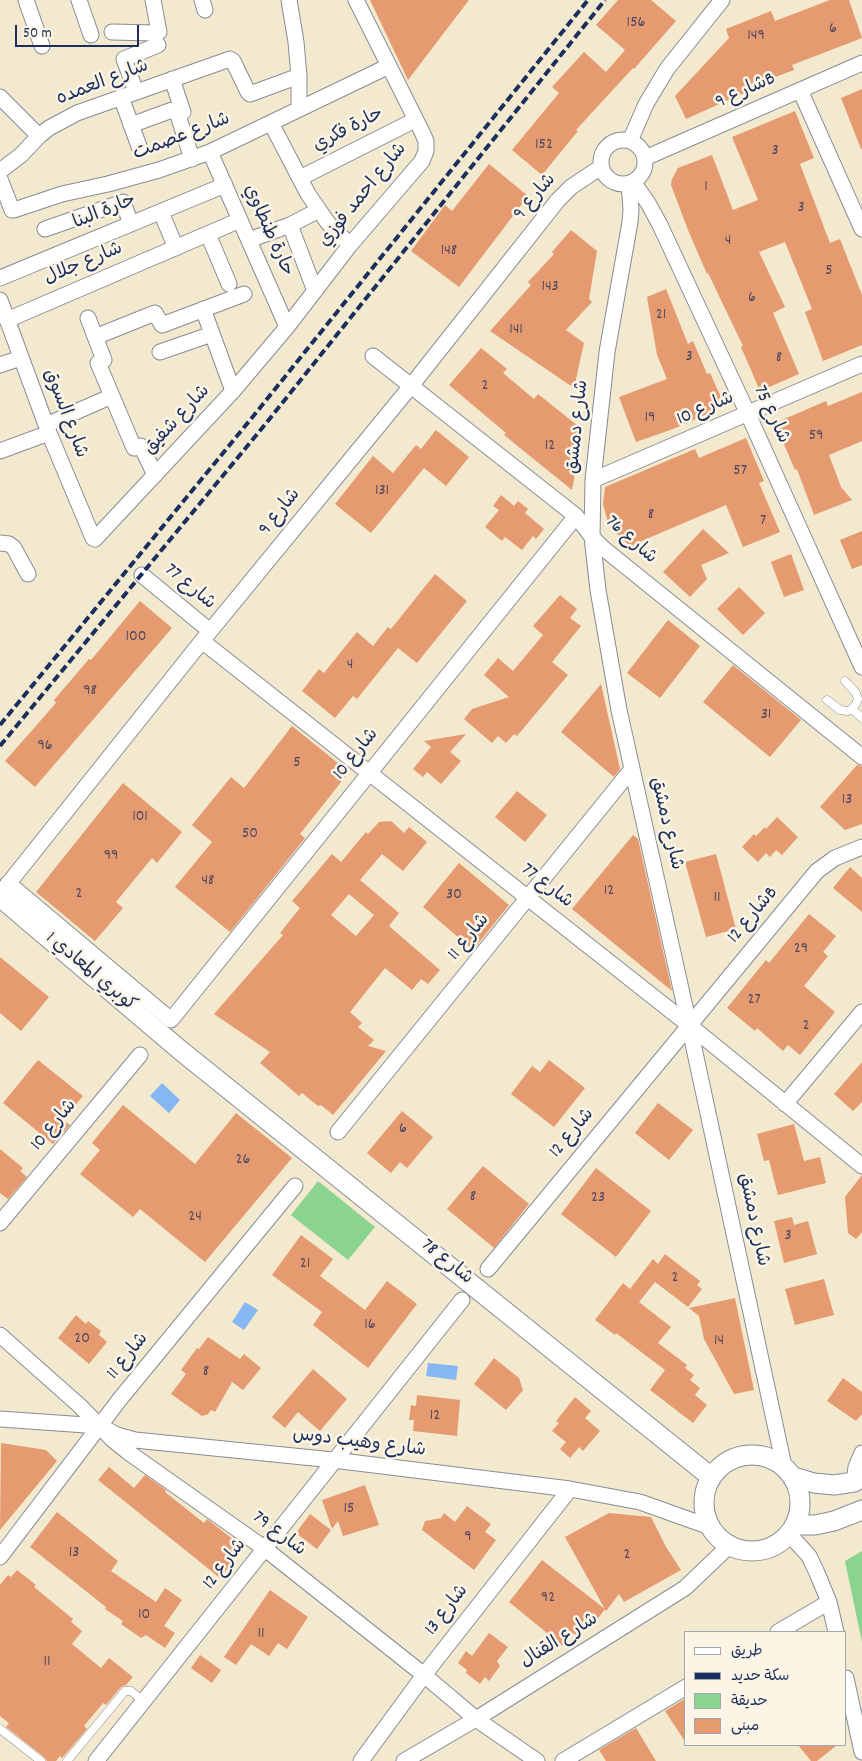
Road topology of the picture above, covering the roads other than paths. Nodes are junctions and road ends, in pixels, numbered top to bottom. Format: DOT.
graph roads {
  1 [pos="26,0"];
  2 [pos="79,0"];
  3 [pos="153,0"];
  4 [pos="289,0"];
  5 [pos="356,0"];
  6 [pos="722,0"];
  7 [pos="112,32"];
  8 [pos="91,35"];
  9 [pos="158,45"];
  10 [pos="42,46"];
  11 [pos="862,63"];
  12 [pos="388,66"];
  13 [pos="299,76"];
  14 [pos="172,79"];
  15 [pos="800,90"];
  16 [pos="129,94"];
  17 [pos="0,97"];
  18 [pos="300,109"];
  19 [pos="172,110"];
  20 [pos="415,120"];
  21 [pos="271,123"];
  22 [pos="131,125"];
  23 [pos="39,136"];
  24 [pos="630,140"];
  25 [pos="140,149"];
  26 [pos="210,152"];
  27 [pos="645,158"];
  28 [pos="192,159"];
  29 [pos="601,167"];
  30 [pos="0,170"];
  31 [pos="300,178"];
  32 [pos="0,179"];
  33 [pos="631,183"];
  34 [pos="225,186"];
  35 [pos="319,210"];
  36 [pos="161,212"];
  37 [pos="240,220"];
  38 [pos="131,224"];
  39 [pos="290,225"];
  40 [pos="46,229"];
  41 [pos="862,229"];
  42 [pos="208,234"];
  43 [pos="249,240"];
  44 [pos="350,245"];
  45 [pos="176,248"];
  46 [pos="0,278"];
  47 [pos="229,284"];
  48 [pos="315,291"];
  49 [pos="244,294"];
  50 [pos="0,300"];
  51 [pos="203,310"];
  52 [pos="88,318"];
  53 [pos="8,320"];
  54 [pos="287,327"];
  55 [pos="212,334"];
  56 [pos="95,337"];
  57 [pos="160,352"];
  58 [pos="373,356"];
  59 [pos="21,358"];
  60 [pos="862,364"];
  61 [pos="0,365"];
  62 [pos="411,386"];
  63 [pos="233,391"];
  64 [pos="112,396"];
  65 [pos="748,414"];
  66 [pos="48,429"];
  67 [pos="0,451"];
  68 [pos="155,475"];
  69 [pos="593,480"];
  70 [pos="576,516"];
  71 [pos="592,537"];
  72 [pos="95,539"];
  73 [pos="0,543"];
  74 [pos="28,574"];
  75 [pos="142,575"];
  76 [pos="206,636"];
  77 [pos="862,667"];
  78 [pos="845,681"];
  79 [pos="827,700"];
  80 [pos="852,709"];
  81 [pos="862,718"];
  82 [pos="862,757"];
  83 [pos="632,769"];
  84 [pos="369,772"];
  85 [pos="862,847"];
  86 [pos="3,891"];
  87 [pos="528,898"];
  88 [pos="862,1012"];
  89 [pos="689,1025"];
  90 [pos="180,1050"];
  91 [pos="140,1055"];
  92 [pos="786,1104"];
  93 [pos="338,1132"];
  94 [pos="862,1166"];
  95 [pos="295,1186"];
  96 [pos="0,1223"];
  97 [pos="488,1269"];
  98 [pos="462,1300"];
  99 [pos="0,1335"];
  100 [pos="0,1419"];
  101 [pos="100,1426"];
  102 [pos="862,1453"];
  103 [pos="333,1460"];
  104 [pos="789,1471"];
  105 [pos="711,1476"];
  106 [pos="858,1480"];
  107 [pos="570,1489"];
  108 [pos="861,1510"];
  109 [pos="710,1527"];
  110 [pos="792,1530"];
  111 [pos="729,1546"];
  112 [pos="264,1548"];
  113 [pos="0,1557"];
  114 [pos="829,1602"];
  115 [pos="780,1631"];
  116 [pos="836,1631"];
  117 [pos="424,1675"];
  118 [pos="847,1683"];
  119 [pos="684,1689"];
  120 [pos="143,1701"];
  121 [pos="476,1718"];
  122 [pos="0,1729"];
  123 [pos="862,1752"];
  124 [pos="42,1761"];
  125 [pos="67,1761"];
  126 [pos="96,1761"];
  127 [pos="361,1761"];
  128 [pos="404,1761"];
  129 [pos="537,1761"];
  130 [pos="563,1761"];
  1 -- 10 [label="street"];
  2 -- 8 [label="street"];
  3 -- 7 [label="street"];
  4 -- 13 [label="street"];
  5 -- 12 [label="street, شارع احمد فوزي"];
  6 -- 24 [label="street"];
  9 -- 16 [label="street"];
  11 -- 15 [label="street, شارع 9B"];
  12 -- 18 [label="street, شارع عصمت"];
  12 -- 20 [label="street, شارع احمد فوزي"];
  13 -- 14 [label="street, شارع العمده"];
  13 -- 18 [label="street"];
  14 -- 16 [label="street, شارع العمده"];
  14 -- 28 [label="street"];
  15 -- 27 [label="street, شارع 9B"];
  15 -- 41 [label="street"];
  16 -- 22 [label="street"];
  16 -- 23 [label="street, شارع العمده"];
  17 -- 23 [label="street"];
  18 -- 21 [label="street, شارع عصمت"];
  19 -- 22 [label="street"];
  20 -- 31 [label="street, حارة فكري"];
  20 -- 44 [label="street, شارع احمد فوزي"];
  21 -- 26 [label="street, شارع عصمت"];
  21 -- 31 [label="street"];
  22 -- 25 [label="street"];
  23 -- 30 [label="street, شارع العمده"];
  24 -- 27 [label="street"];
  24 -- 29 [label="street"];
  26 -- 28 [label="street, شارع عصمت"];
  26 -- 34 [label="street, حارة طنطاوي"];
  27 -- 33 [label="street"];
  28 -- 32 [label="street, شارع عصمت"];
  29 -- 33 [label="street"];
  29 -- 62 [label="street, شارع 9"];
  31 -- 35 [label="street"];
  33 -- 65 [label="street, شارع 75"];
  33 -- 69 [label="street, شارع دمشق"];
  34 -- 36 [label="street, حارة البنا"];
  34 -- 37 [label="street, حارة طنطاوي"];
  35 -- 39 [label="street"];
  35 -- 44 [label="street"];
  36 -- 38 [label="street, حارة البنا"];
  36 -- 45 [label="street"];
  37 -- 42 [label="street, شارع جلال"];
  37 -- 43 [label="street, حارة طنطاوي"];
  38 -- 40 [label="street"];
  38 -- 46 [label="street, حارة البنا"];
  39 -- 43 [label="street"];
  39 -- 48 [label="street"];
  42 -- 45 [label="street, شارع جلال"];
  42 -- 47 [label="street"];
  43 -- 54 [label="street, حارة طنطاوي"];
  44 -- 48 [label="street, شارع احمد فوزي"];
  45 -- 53 [label="street, شارع جلال"];
  48 -- 54 [label="street, شارع احمد فوزي"];
  49 -- 51 [label="street"];
  50 -- 53 [label="street, شارع السوق"];
  51 -- 55 [label="street"];
  51 -- 56 [label="street"];
  52 -- 56 [label="street"];
  53 -- 59 [label="street, شارع السوق"];
  54 -- 63 [label="street, شارع شفيق"];
  55 -- 57 [label="street"];
  55 -- 63 [label="street"];
  56 -- 64 [label="street"];
  58 -- 62 [label="street, شارع 76"];
  59 -- 61 [label="street"];
  59 -- 66 [label="street, شارع السوق"];
  60 -- 65 [label="street, شارع 10"];
  62 -- 70 [label="street, شارع 76"];
  62 -- 76 [label="street, شارع 9"];
  63 -- 68 [label="street, شارع شفيق"];
  64 -- 66 [label="street"];
  64 -- 68 [label="street"];
  65 -- 69 [label="street, شارع 10"];
  65 -- 77 [label="street, شارع 75"];
  66 -- 67 [label="street"];
  66 -- 72 [label="street, شارع السوق"];
  68 -- 72 [label="street, شارع شفيق"];
  69 -- 71 [label="street, شارع دمشق"];
  70 -- 71 [label="street, شارع 76"];
  70 -- 84 [label="street, شارع 10"];
  71 -- 82 [label="street, شارع 76"];
  71 -- 83 [label="street, شارع دمشق"];
  73 -- 74 [label="street"];
  75 -- 76 [label="street, شارع 77"];
  76 -- 84 [label="street, شارع 77"];
  76 -- 86 [label="street, شارع 9"];
  78 -- 80 [label="lane"];
  79 -- 80 [label="lane"];
  80 -- 81 [label="lane"];
  83 -- 87 [label="street, شارع 11"];
  83 -- 89 [label="street, شارع دمشق"];
  84 -- 86 [label="street, شارع 10"];
  84 -- 87 [label="street, شارع 77"];
  85 -- 89 [label="street, شارع 12B"];
  86 -- 90 [label="street, كوبري المعادي 1"];
  87 -- 89 [label="street, شارع 77"];
  87 -- 93 [label="street, شارع 11"];
  88 -- 92 [label="street"];
  89 -- 92 [label="street, شارع 77"];
  89 -- 97 [label="street, شارع 12"];
  89 -- 104 [label="street, شارع دمشق"];
  90 -- 105 [label="street, شارع 78"];
  91 -- 96 [label="street, شارع 10"];
  92 -- 94 [label="street, شارع 77"];
  95 -- 101 [label="street, شارع 11"];
  98 -- 103 [label="street, شارع 12"];
  99 -- 101 [label="street, شارع 79"];
  100 -- 101 [label="street, شارع وهيب دوس"];
  101 -- 103 [label="street, شارع وهيب دوس"];
  101 -- 112 [label="street, شارع 79"];
  101 -- 113 [label="street, شارع 11"];
  102 -- 106 [label="street"];
  103 -- 107 [label="street, شارع وهيب دوس"];
  103 -- 112 [label="street, شارع 12"];
  104 -- 105 [label="street"];
  104 -- 106 [label="street"];
  104 -- 110 [label="street"];
  105 -- 109 [label="street"];
  106 -- 108 [label="street"];
  107 -- 109 [label="street, شارع وهيب دوس"];
  107 -- 117 [label="street, شارع 13"];
  108 -- 110 [label="street"];
  109 -- 111 [label="street"];
  110 -- 111 [label="street"];
  110 -- 114 [label="street"];
  111 -- 121 [label="street, شارع القنال"];
  112 -- 117 [label="street, شارع 79"];
  112 -- 120 [label="street, شارع 12"];
  114 -- 115 [label="street"];
  114 -- 116 [label="street"];
  117 -- 121 [label="street, شارع 79"];
  117 -- 127 [label="street, شارع 13"];
  118 -- 123 [label="street"];
  119 -- 130 [label="street"];
  120 -- 125 [label="lane"];
  120 -- 126 [label="street, شارع 12"];
  121 -- 128 [label="street, شارع القنال"];
  121 -- 129 [label="street, شارع 79"];
  122 -- 124 [label="lane"];
}
